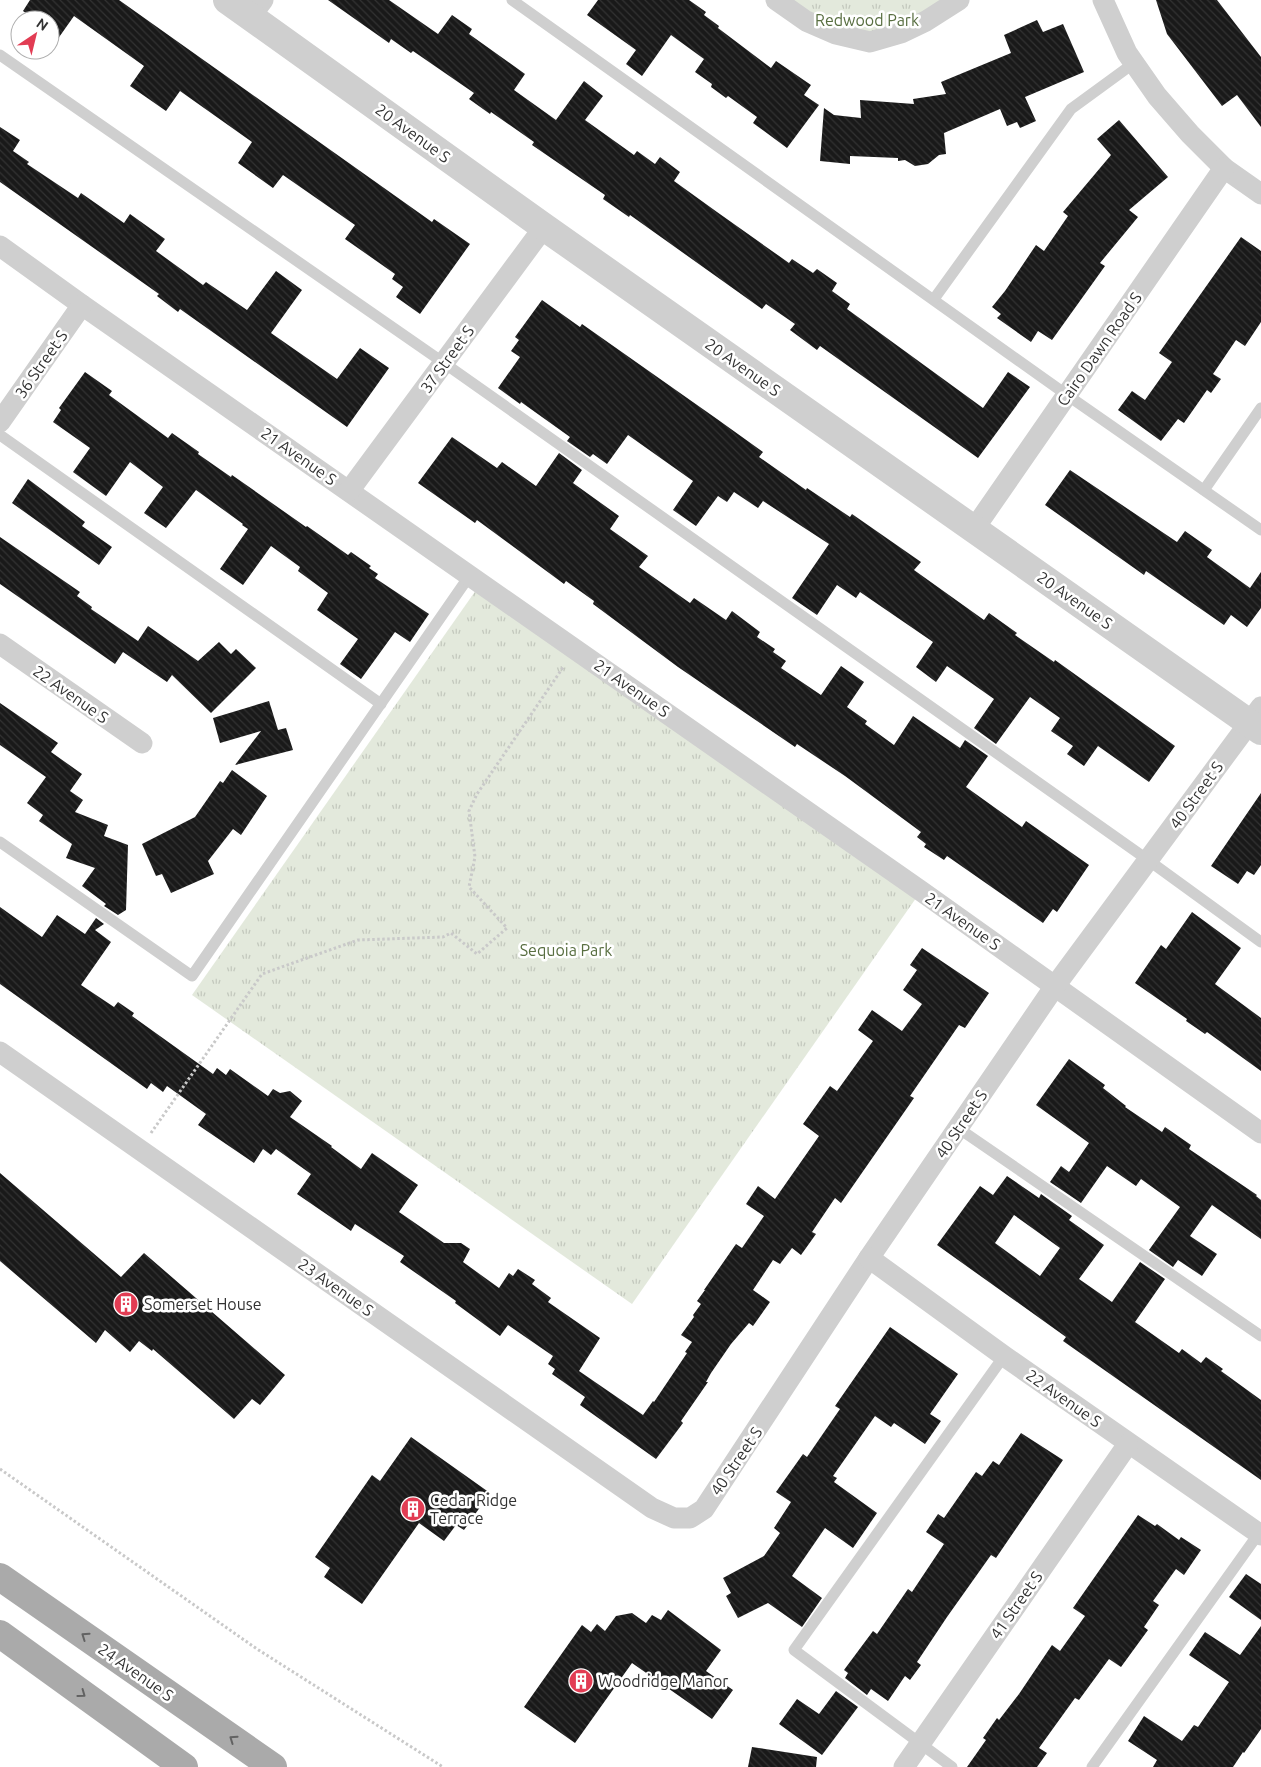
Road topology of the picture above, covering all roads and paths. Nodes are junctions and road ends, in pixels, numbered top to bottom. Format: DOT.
graph roads {
  1 [pos="227,0"];
  2 [pos="512,0"];
  3 [pos="776,0"];
  4 [pos="959,0"];
  5 [pos="1103,0"];
  6 [pos="257,8"];
  7 [pos="0,55"];
  8 [pos="1134,63"];
  9 [pos="1224,168"];
  10 [pos="1261,194"];
  11 [pos="544,226"];
  12 [pos="0,246"];
  13 [pos="934,299"];
  14 [pos="82,305"];
  15 [pos="444,363"];
  16 [pos="1067,394"];
  17 [pos="1261,408"];
  18 [pos="0,422"];
  19 [pos="0,436"];
  20 [pos="1204,490"];
  21 [pos="350,491"];
  22 [pos="974,529"];
  23 [pos="1261,530"];
  24 [pos="470,575"];
  25 [pos="0,644"];
  26 [pos="576,649"];
  27 [pos="381,704"];
  28 [pos="1257,720"];
  29 [pos="142,742"];
  30 [pos="0,842"];
  31 [pos="1148,860"];
  32 [pos="1261,942"];
  33 [pos="1055,986"];
  34 [pos="0,1052"];
  35 [pos="958,1128"];
  36 [pos="1261,1133"];
  37 [pos="139,1150"];
  38 [pos="869,1258"];
  39 [pos="1261,1336"];
  40 [pos="1004,1356"];
  41 [pos="1128,1444"];
  42 [pos="0,1469"];
  43 [pos="674,1518"];
  44 [pos="1260,1534"];
  45 [pos="0,1577"];
  46 [pos="0,1634"];
  47 [pos="920,1744"];
  48 [pos="184,1767"];
  49 [pos="273,1767"];
  50 [pos="443,1767"];
  51 [pos="904,1767"];
  52 [pos="952,1767"];
  53 [pos="1092,1767"];
  1 -- 6 [label="street, 20 Avenue S"];
  2 -- 13 [label="lane"];
  3 -- 4 [label="street"];
  5 -- 8 [label="street"];
  6 -- 11 [label="street, 20 Avenue S"];
  7 -- 15 [label="lane"];
  8 -- 9 [label="street"];
  8 -- 13 [label="lane"];
  9 -- 10 [label="street"];
  9 -- 16 [label="street, Cairo Dawn Road S"];
  11 -- 15 [label="street, 37 Street S"];
  11 -- 22 [label="street, 20 Avenue S"];
  12 -- 14 [label="street, 21 Avenue S"];
  13 -- 16 [label="lane"];
  14 -- 18 [label="street, 36 Street S"];
  14 -- 21 [label="street, 21 Avenue S"];
  15 -- 21 [label="street, 37 Street S"];
  15 -- 31 [label="lane"];
  16 -- 20 [label="lane"];
  16 -- 22 [label="street, Cairo Dawn Road S"];
  17 -- 20 [label="lane"];
  19 -- 27 [label="lane"];
  20 -- 23 [label="lane"];
  21 -- 24 [label="street, 21 Avenue S"];
  22 -- 28 [label="street, 20 Avenue S"];
  24 -- 26 [label="street, 21 Avenue S"];
  24 -- 27 [label="lane"];
  25 -- 29 [label="street, 22 Avenue S"];
  26 -- 33 [label="street, 21 Avenue S"];
  26 -- 37 [label="path"];
  27 -- 30 [label="lane"];
  28 -- 31 [label="street, 40 Street S"];
  31 -- 32 [label="lane"];
  31 -- 33 [label="street, 40 Street S"];
  33 -- 35 [label="street, 40 Street S"];
  33 -- 36 [label="street, 21 Avenue S"];
  34 -- 37 [label="street, 23 Avenue S"];
  35 -- 38 [label="street, 40 Street S"];
  35 -- 39 [label="lane"];
  37 -- 43 [label="street, 23 Avenue S"];
  38 -- 40 [label="street, 22 Avenue S"];
  38 -- 43 [label="street, 40 Street S"];
  40 -- 41 [label="street, 22 Avenue S"];
  40 -- 47 [label="lane"];
  41 -- 44 [label="street, 22 Avenue S"];
  41 -- 47 [label="street, 41 Street S"];
  42 -- 50 [label="path"];
  44 -- 53 [label="lane"];
  49 -- 45 [label="main road, 24 Avenue S, one-way"];
  46 -- 48 [label="main road, one-way"];
  47 -- 51 [label="street, 41 Street S"];
  47 -- 52 [label="lane"];
}
